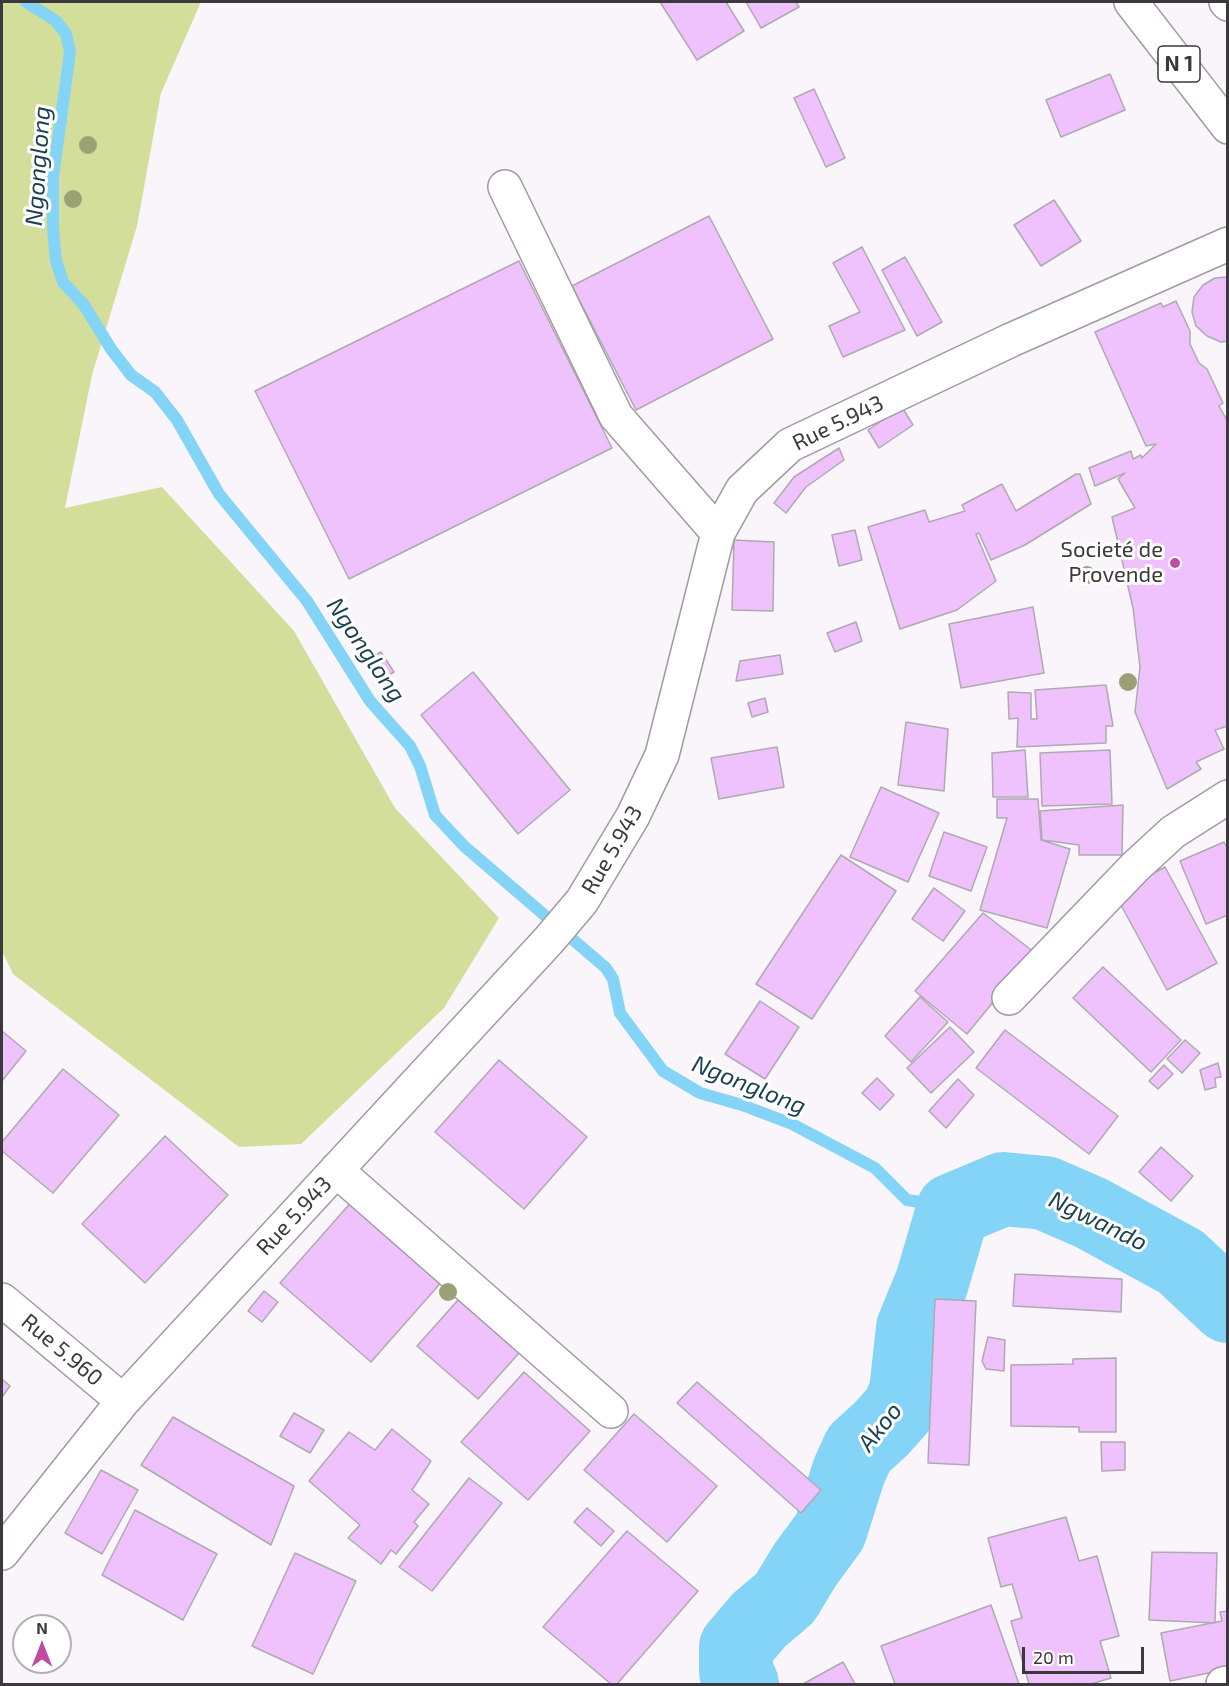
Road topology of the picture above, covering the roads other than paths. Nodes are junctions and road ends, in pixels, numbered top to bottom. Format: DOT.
graph roads {
  1 [pos="1131,2"];
  2 [pos="1227,127"];
  3 [pos="505,187"];
  4 [pos="1227,244"];
  5 [pos="718,533"];
  6 [pos="1227,797"];
  7 [pos="1009,998"];
  8 [pos="336,1170"];
  9 [pos="2,1299"];
  10 [pos="123,1401"];
  11 [pos="611,1411"];
  12 [pos="2,1553"];
  1 -- 2 [label="main road, N 1"];
  3 -- 5 [label="main road"];
  4 -- 5 [label="main road, Rue 5.943"];
  5 -- 8 [label="main road, Rue 5.943"];
  6 -- 7 [label="main road"];
  8 -- 10 [label="main road, Rue 5.943"];
  8 -- 11 [label="main road"];
  9 -- 10 [label="main road, Rue 5.960"];
  10 -- 12 [label="main road, Rue 5.943"];
}
